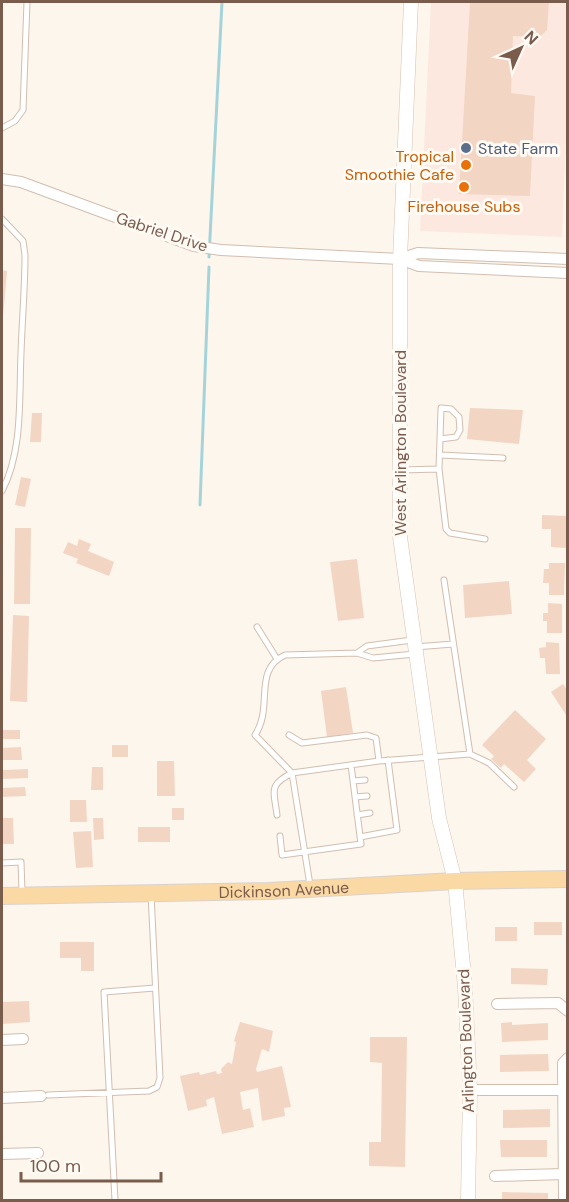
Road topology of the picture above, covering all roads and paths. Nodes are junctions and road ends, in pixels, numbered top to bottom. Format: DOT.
graph roads {
  1 [pos="27,2"];
  2 [pos="411,2"];
  3 [pos="2,129"];
  4 [pos="2,179"];
  5 [pos="2,219"];
  6 [pos="400,259"];
  7 [pos="567,260"];
  8 [pos="567,273"];
  9 [pos="440,439"];
  10 [pos="440,455"];
  11 [pos="503,458"];
  12 [pos="439,469"];
  13 [pos="399,470"];
  14 [pos="2,491"];
  15 [pos="485,539"];
  16 [pos="444,580"];
  17 [pos="257,627"];
  18 [pos="453,644"];
  19 [pos="414,647"];
  20 [pos="357,653"];
  21 [pos="277,659"];
  22 [pos="289,735"];
  23 [pos="470,754"];
  24 [pos="429,756"];
  25 [pos="388,760"];
  26 [pos="379,761"];
  27 [pos="351,765"];
  28 [pos="292,773"];
  29 [pos="390,776"];
  30 [pos="382,777"];
  31 [pos="365,780"];
  32 [pos="353,782"];
  33 [pos="514,787"];
  34 [pos="392,792"];
  35 [pos="384,794"];
  36 [pos="367,796"];
  37 [pos="355,797"];
  38 [pos="394,809"];
  39 [pos="386,810"];
  40 [pos="369,813"];
  41 [pos="277,815"];
  42 [pos="357,815"];
  43 [pos="280,836"];
  44 [pos="360,837"];
  45 [pos="304,852"];
  46 [pos="2,863"];
  47 [pos="567,879"];
  48 [pos="455,881"];
  49 [pos="310,888"];
  50 [pos="151,893"];
  51 [pos="2,896"];
  52 [pos="22,896"];
  53 [pos="155,988"];
  54 [pos="497,1004"];
  55 [pos="567,1011"];
  56 [pos="23,1039"];
  57 [pos="2,1040"];
  58 [pos="567,1058"];
  59 [pos="470,1090"];
  60 [pos="563,1090"];
  61 [pos="110,1093"];
  62 [pos="44,1095"];
  63 [pos="2,1098"];
  64 [pos="38,1153"];
  65 [pos="2,1154"];
  66 [pos="564,1174"];
  67 [pos="495,1176"];
  68 [pos="115,1200"];
  69 [pos="468,1200"];
  70 [pos="564,1200"];
  1 -- 3 [label="lane"];
  2 -- 6 [label="main road, West Arlington Boulevard"];
  4 -- 6 [label="street, Gabriel Drive"];
  5 -- 14 [label="lane"];
  6 -- 7 [label="street"];
  6 -- 8 [label="street"];
  6 -- 13 [label="main road, West Arlington Boulevard"];
  9 -- 9 [label="lane"];
  9 -- 10 [label="lane"];
  10 -- 11 [label="lane"];
  10 -- 12 [label="lane"];
  12 -- 13 [label="lane"];
  12 -- 15 [label="lane"];
  13 -- 19 [label="main road, West Arlington Boulevard"];
  16 -- 18 [label="lane"];
  17 -- 21 [label="lane"];
  18 -- 19 [label="lane"];
  18 -- 23 [label="lane"];
  19 -- 20 [label="lane"];
  19 -- 20 [label="lane"];
  19 -- 24 [label="main road, West Arlington Boulevard"];
  20 -- 21 [label="lane"];
  21 -- 28 [label="lane"];
  22 -- 26 [label="lane"];
  23 -- 24 [label="lane"];
  23 -- 33 [label="lane"];
  24 -- 25 [label="lane"];
  24 -- 48 [label="main road, West Arlington Boulevard"];
  25 -- 26 [label="lane"];
  25 -- 29 [label="lane"];
  26 -- 27 [label="lane"];
  27 -- 28 [label="lane"];
  27 -- 32 [label="lane"];
  28 -- 41 [label="lane"];
  28 -- 45 [label="lane"];
  29 -- 30 [label="lane"];
  29 -- 34 [label="lane"];
  31 -- 32 [label="lane"];
  32 -- 37 [label="lane"];
  34 -- 35 [label="lane"];
  34 -- 38 [label="lane"];
  36 -- 37 [label="lane"];
  37 -- 42 [label="lane"];
  38 -- 39 [label="lane"];
  38 -- 44 [label="lane"];
  40 -- 42 [label="lane"];
  42 -- 44 [label="lane"];
  43 -- 45 [label="lane"];
  44 -- 45 [label="lane"];
  45 -- 49 [label="lane"];
  46 -- 52 [label="lane"];
  47 -- 48 [label="main road, Dickinson Avenue"];
  48 -- 49 [label="main road, Dickinson Avenue"];
  48 -- 59 [label="main road, Arlington Boulevard"];
  49 -- 50 [label="main road, Dickinson Avenue"];
  50 -- 52 [label="main road, Dickinson Avenue"];
  50 -- 53 [label="lane"];
  51 -- 52 [label="main road, Dickinson Avenue"];
  53 -- 61 [label="lane"];
  53 -- 61 [label="lane"];
  54 -- 55 [label="street"];
  56 -- 57 [label="street"];
  58 -- 60 [label="street"];
  59 -- 60 [label="street"];
  59 -- 69 [label="main road, Arlington Boulevard"];
  60 -- 66 [label="street"];
  61 -- 62 [label="lane"];
  61 -- 68 [label="lane"];
  62 -- 63 [label="street"];
  64 -- 65 [label="street"];
  66 -- 67 [label="street"];
  66 -- 70 [label="street"];
}
